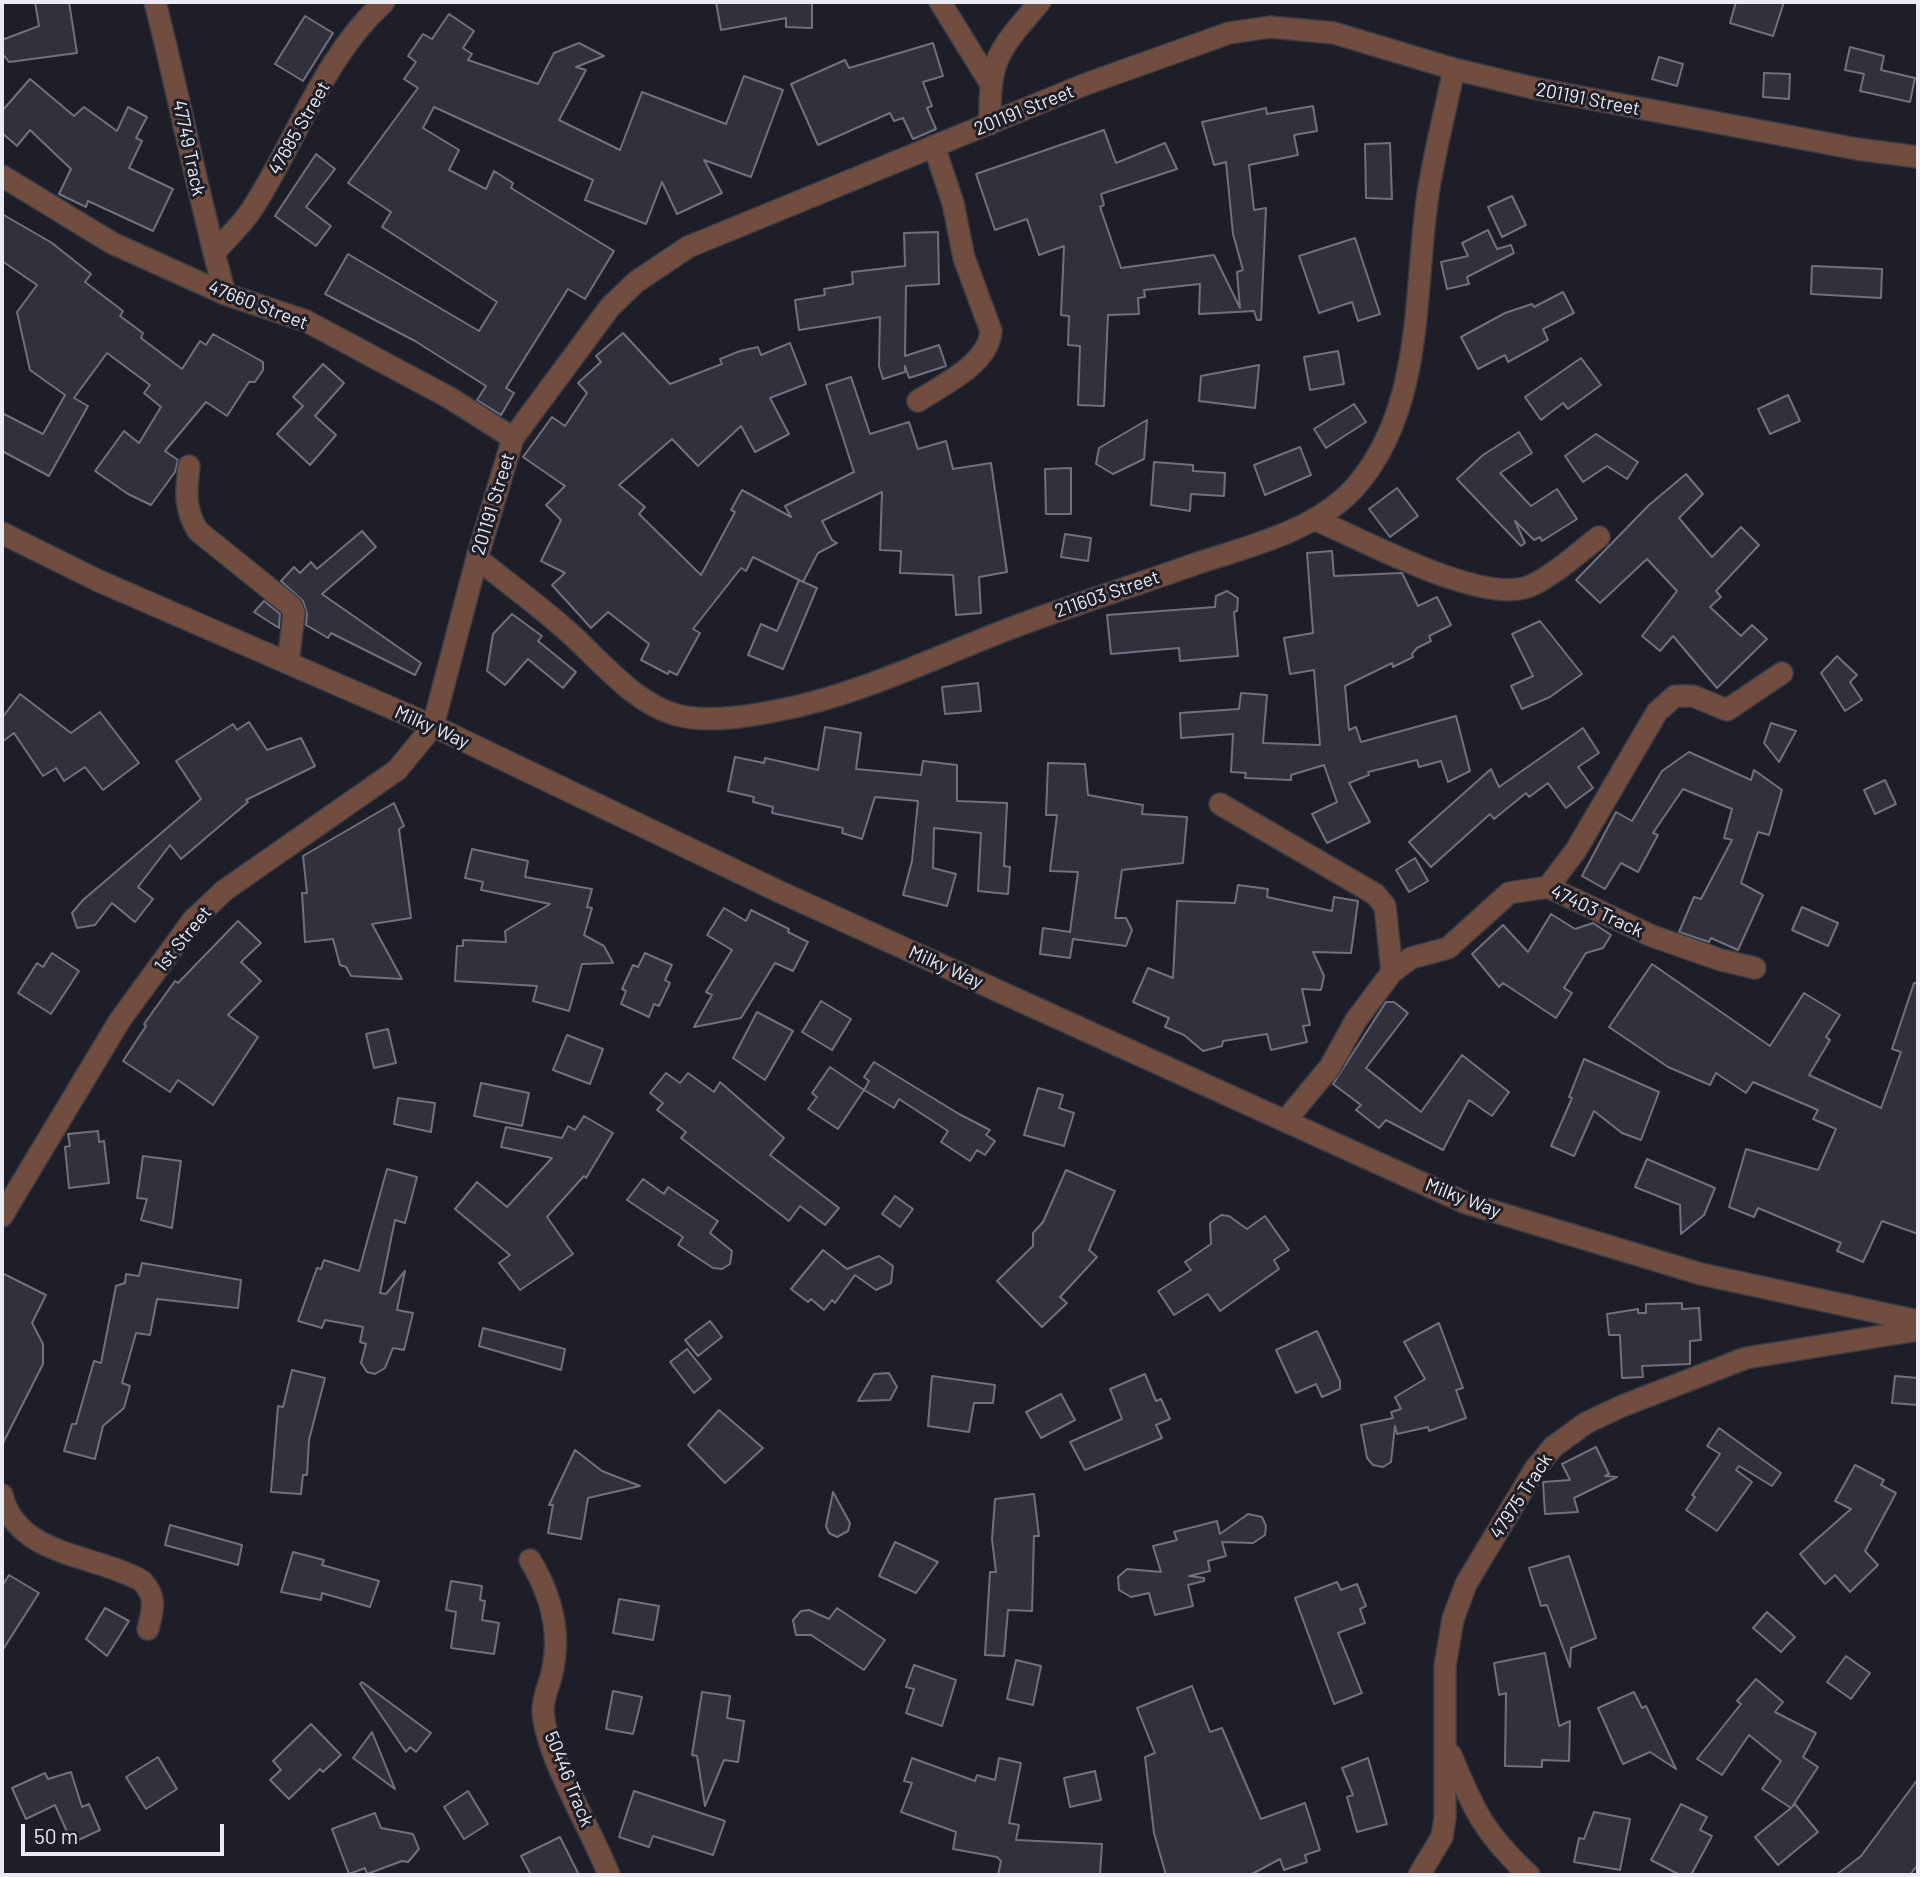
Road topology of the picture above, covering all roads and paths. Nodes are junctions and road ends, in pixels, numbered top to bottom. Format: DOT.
graph roads {
  1 [pos="155,2"];
  2 [pos="384,2"];
  3 [pos="940,2"];
  4 [pos="1040,2"];
  5 [pos="1454,69"];
  6 [pos="989,81"];
  7 [pos="990,124"];
  8 [pos="934,146"];
  9 [pos="1918,157"];
  10 [pos="2,176"];
  11 [pos="214,253"];
  12 [pos="225,294"];
  13 [pos="918,401"];
  14 [pos="513,438"];
  15 [pos="189,466"];
  16 [pos="1314,519"];
  17 [pos="2,533"];
  18 [pos="1599,537"];
  19 [pos="477,558"];
  20 [pos="288,663"];
  21 [pos="1782,673"];
  22 [pos="433,726"];
  23 [pos="1220,804"];
  24 [pos="1548,887"];
  25 [pos="1755,968"];
  26 [pos="1392,972"];
  27 [pos="1286,1120"];
  28 [pos="2,1216"];
  29 [pos="1918,1321"];
  30 [pos="1918,1329"];
  31 [pos="2,1495"];
  32 [pos="530,1560"];
  33 [pos="148,1629"];
  34 [pos="1447,1743"];
  35 [pos="609,1875"];
  36 [pos="1419,1875"];
  37 [pos="1529,1875"];
  1 -- 11 [label="street, 47749 Track"];
  2 -- 11 [label="street, 47685 Street"];
  3 -- 6 [label="street"];
  4 -- 6 [label="street"];
  5 -- 7 [label="street, 201191 Street"];
  5 -- 9 [label="street, 201191 Street"];
  5 -- 16 [label="street, 211603 Street"];
  6 -- 7 [label="street"];
  7 -- 8 [label="street, 201191 Street"];
  8 -- 13 [label="street"];
  8 -- 14 [label="street, 201191 Street"];
  10 -- 12 [label="street, 47660 Street"];
  11 -- 12 [label="street, 47749 Track"];
  12 -- 14 [label="street, 47660 Street"];
  14 -- 19 [label="street, 201191 Street"];
  15 -- 20 [label="street"];
  16 -- 18 [label="street"];
  16 -- 19 [label="street, 211603 Street"];
  17 -- 20 [label="street, Milky Way"];
  19 -- 22 [label="street, 201191 Street"];
  20 -- 22 [label="street, Milky Way"];
  21 -- 24 [label="street"];
  22 -- 27 [label="street, Milky Way"];
  22 -- 28 [label="street, 1st Street"];
  23 -- 26 [label="street"];
  24 -- 25 [label="street, 47403 Track"];
  24 -- 26 [label="street, 47403 Track"];
  26 -- 27 [label="street, 47403 Track"];
  27 -- 29 [label="street, Milky Way"];
  30 -- 34 [label="street, 47975 Track"];
  31 -- 33 [label="street"];
  32 -- 35 [label="street, 50446 Track"];
  34 -- 36 [label="street, 47975 Track"];
  34 -- 37 [label="street"];
}
